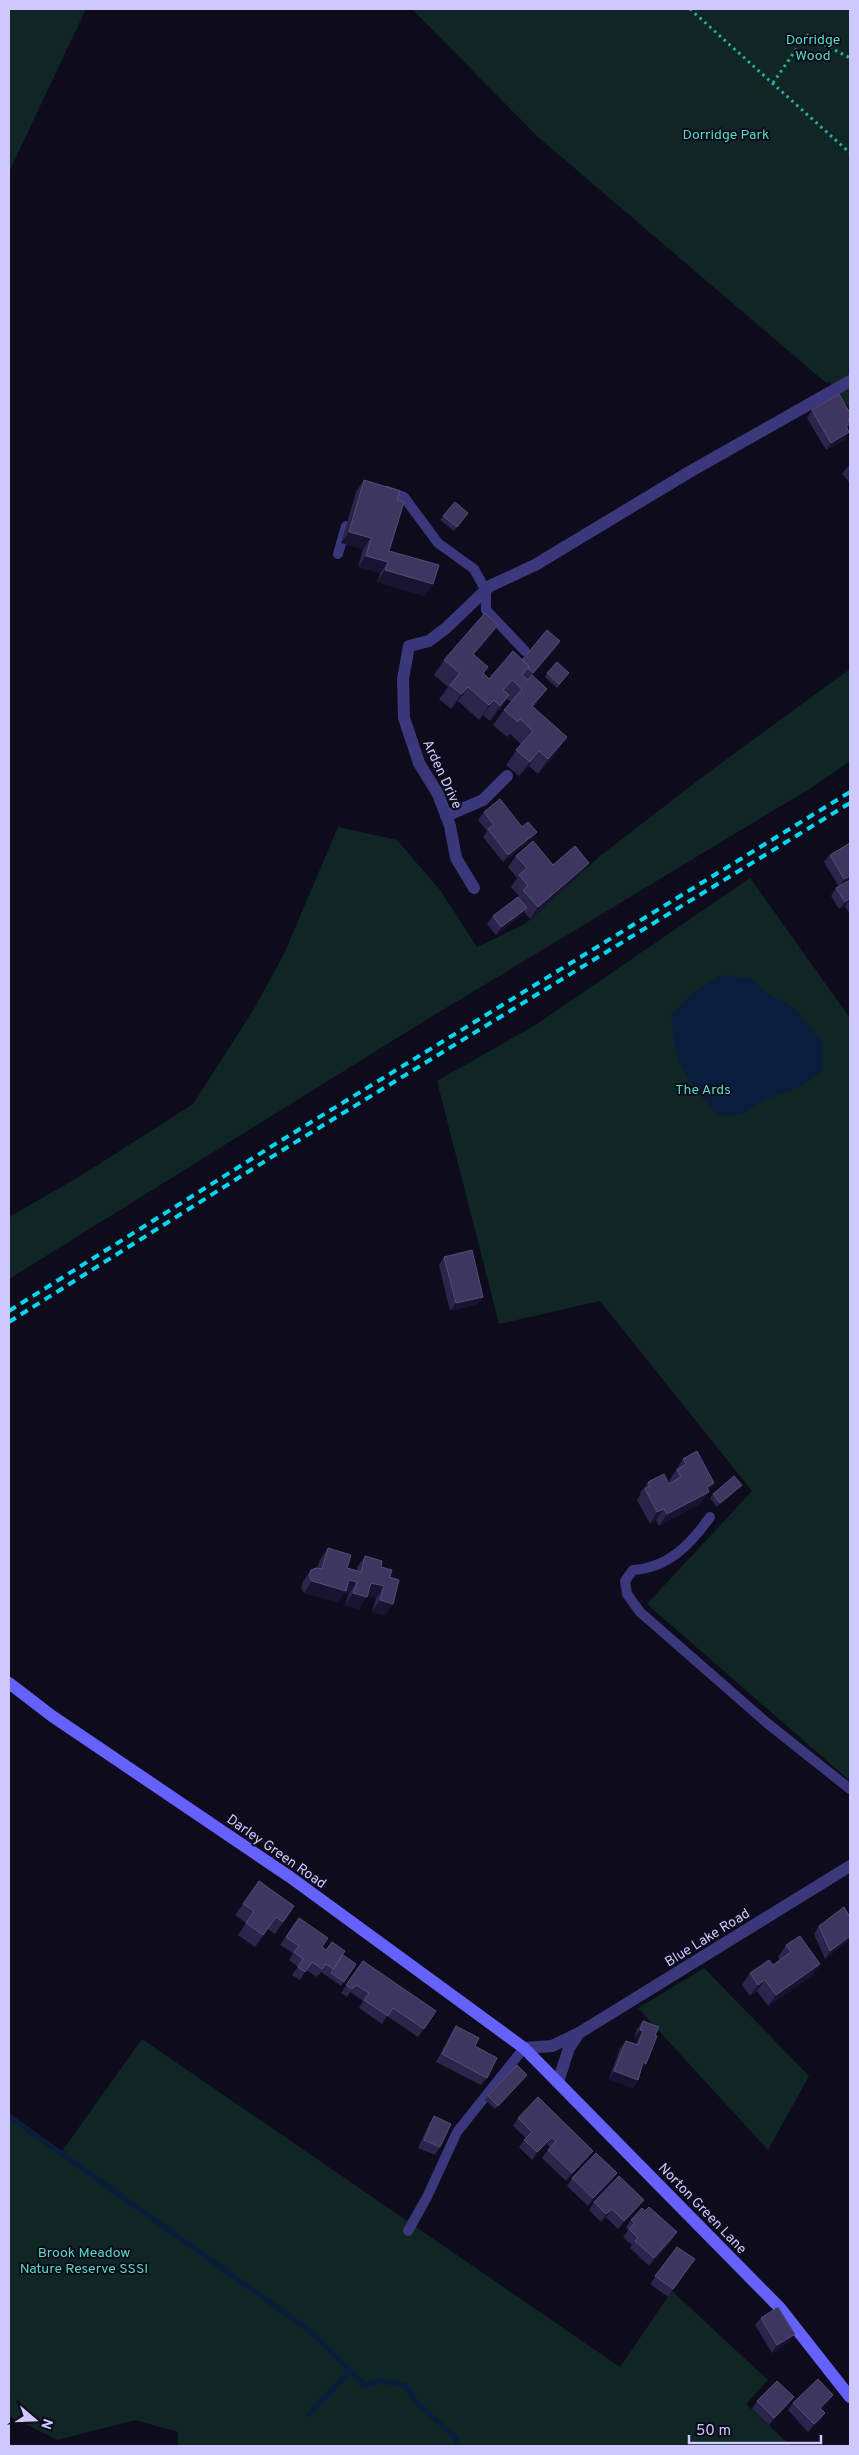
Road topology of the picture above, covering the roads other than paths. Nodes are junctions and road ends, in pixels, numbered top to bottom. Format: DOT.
graph roads {
  1 [pos="850,381"];
  2 [pos="376,487"];
  3 [pos="348,519"];
  4 [pos="338,554"];
  5 [pos="486,591"];
  6 [pos="525,651"];
  7 [pos="507,776"];
  8 [pos="446,816"];
  9 [pos="474,888"];
  10 [pos="710,1517"];
  11 [pos="9,1683"];
  12 [pos="850,1789"];
  13 [pos="850,1866"];
  14 [pos="578,2033"];
  15 [pos="524,2048"];
  16 [pos="558,2082"];
  17 [pos="408,2231"];
  18 [pos="850,2397"];
  1 -- 5 [label="street"];
  2 -- 5 [label="lane"];
  3 -- 4 [label="lane"];
  5 -- 6 [label="lane"];
  5 -- 8 [label="street, Arden Drive"];
  7 -- 8 [label="street"];
  8 -- 9 [label="street, Arden Drive"];
  10 -- 12 [label="lane"];
  11 -- 15 [label="street, Darley Green Road"];
  13 -- 14 [label="street, Blue Lake Road"];
  14 -- 15 [label="street, Blue Lake Road"];
  14 -- 16 [label="street"];
  15 -- 16 [label="street, Norton Green Lane"];
  15 -- 17 [label="lane"];
  16 -- 18 [label="street, Norton Green Lane"];
}
